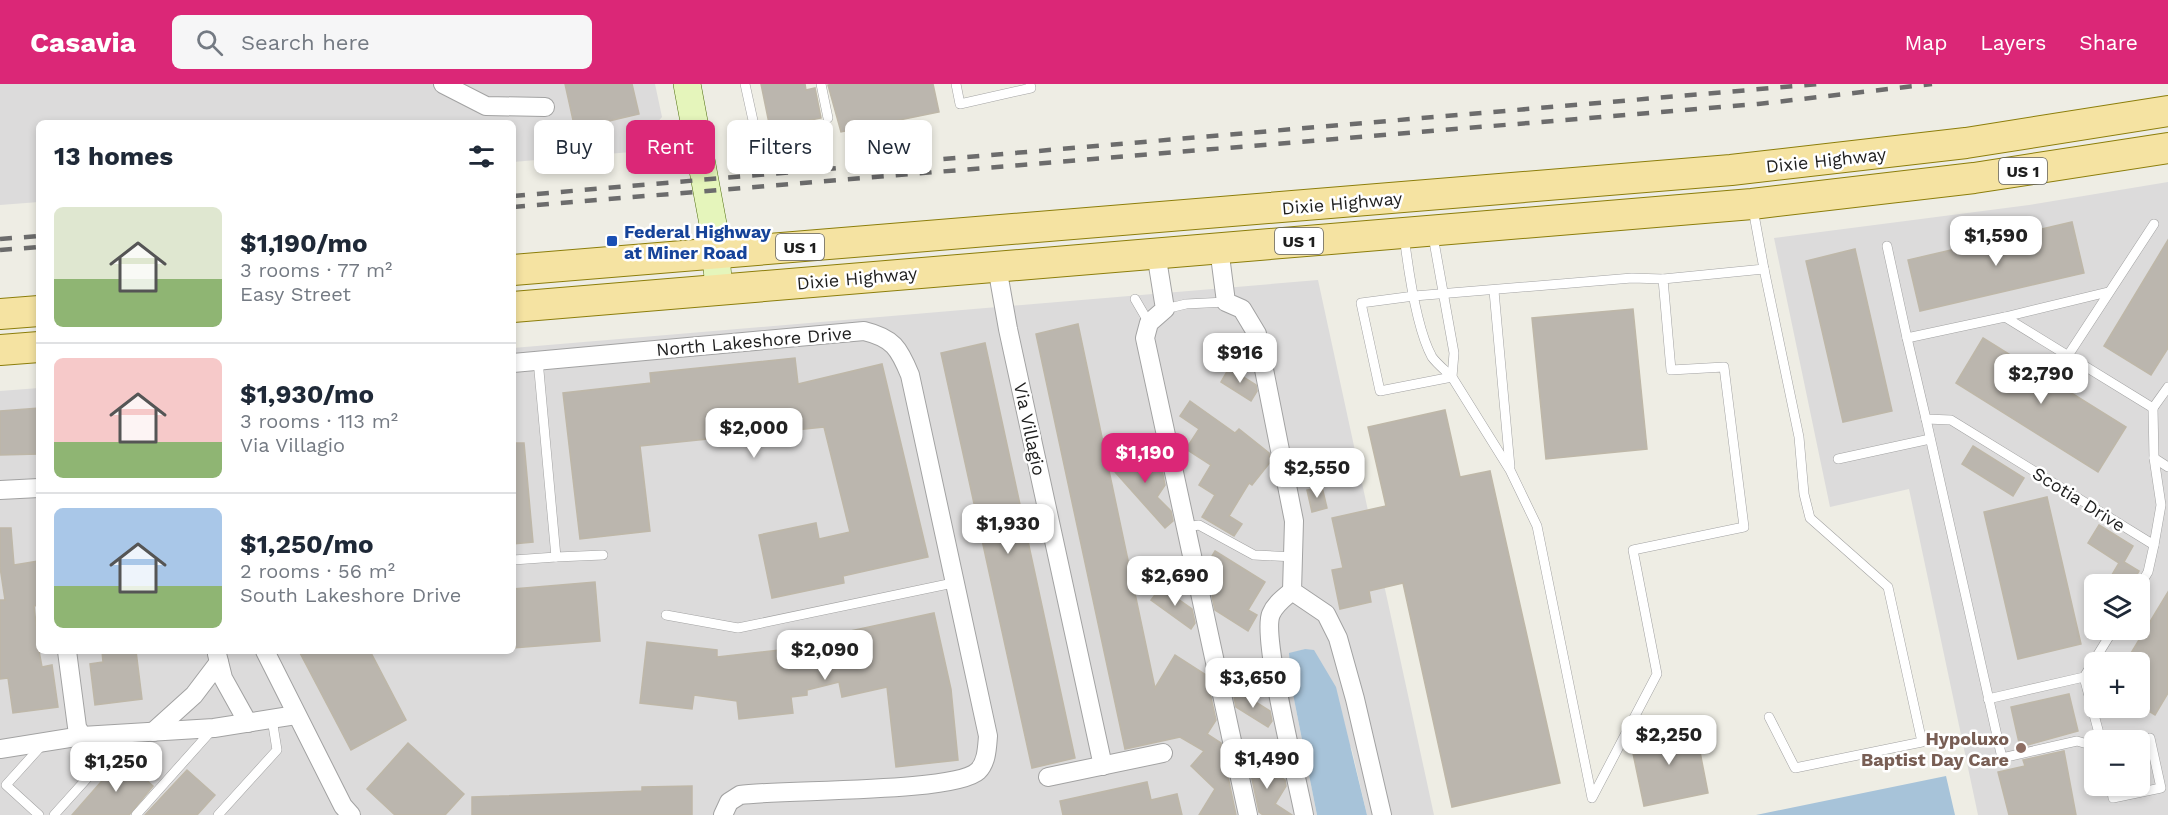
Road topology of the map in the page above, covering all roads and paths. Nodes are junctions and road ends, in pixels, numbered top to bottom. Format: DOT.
graph roads {
  1 [pos="443,84"];
  2 [pos="687,84"];
  3 [pos="745,84"];
  4 [pos="821,84"];
  5 [pos="956,84"];
  6 [pos="1030,84"];
  7 [pos="545,107"];
  8 [pos="2168,111"];
  9 [pos="828,117"];
  10 [pos="753,120"];
  11 [pos="2168,148"];
  12 [pos="1874,155"];
  13 [pos="1878,190"];
  14 [pos="1452,194"];
  15 [pos="1752,204"];
  16 [pos="2154,224"];
  17 [pos="1418,231"];
  18 [pos="1887,246"];
  19 [pos="1219,248"];
  20 [pos="716,253"];
  21 [pos="1156,253"];
  22 [pos="997,267"];
  23 [pos="1764,269"];
  24 [pos="516,270"];
  25 [pos="1663,279"];
  26 [pos="719,289"];
  27 [pos="1494,291"];
  28 [pos="2108,292"];
  29 [pos="1442,295"];
  30 [pos="1414,296"];
  31 [pos="1135,299"];
  32 [pos="1226,302"];
  33 [pos="516,307"];
  34 [pos="1165,309"];
  35 [pos="36,311"];
  36 [pos="0,314"];
  37 [pos="2005,317"];
  38 [pos="1149,323"];
  39 [pos="1907,338"];
  40 [pos="36,347"];
  41 [pos="0,350"];
  42 [pos="2067,357"];
  43 [pos="538,360"];
  44 [pos="516,363"];
  45 [pos="1452,377"];
  46 [pos="2168,387"];
  47 [pos="2153,408"];
  48 [pos="1926,419"];
  49 [pos="1930,439"];
  50 [pos="2154,458"];
  51 [pos="1838,459"];
  52 [pos="2168,467"];
  53 [pos="1510,470"];
  54 [pos="36,488"];
  55 [pos="0,490"];
  56 [pos="1186,526"];
  57 [pos="2154,545"];
  58 [pos="603,555"];
  59 [pos="556,557"];
  60 [pos="1294,557"];
  61 [pos="516,560"];
  62 [pos="2147,574"];
  63 [pos="953,583"];
  64 [pos="1292,591"];
  65 [pos="666,615"];
  66 [pos="67,654"];
  67 [pos="266,654"];
  68 [pos="218,656"];
  69 [pos="2084,677"];
  70 [pos="1988,699"];
  71 [pos="296,714"];
  72 [pos="1769,717"];
  73 [pos="272,719"];
  74 [pos="248,723"];
  75 [pos="214,728"];
  76 [pos="153,732"];
  77 [pos="128,733"];
  78 [pos="82,736"];
  79 [pos="2150,738"];
  80 [pos="2084,743"];
  81 [pos="43,744"];
  82 [pos="0,749"];
  83 [pos="1162,753"];
  84 [pos="1103,766"];
  85 [pos="1048,777"];
  86 [pos="2150,790"];
  87 [pos="39,815"];
  88 [pos="54,815"];
  89 [pos="136,815"];
  90 [pos="218,815"];
  91 [pos="351,815"];
  92 [pos="723,815"];
  93 [pos="1248,815"];
  94 [pos="1304,815"];
  95 [pos="1382,815"];
  1 -- 7 [label="street"];
  2 -- 20 [label="street"];
  3 -- 10 [label="lane"];
  4 -- 9 [label="lane"];
  5 -- 6 [label="lane"];
  8 -- 12 [label="main road, Dixie Highway / US 1"];
  11 -- 13 [label="main road, Dixie Highway / US 1"];
  12 -- 13 [label="main road"];
  12 -- 14 [label="main road, Dixie Highway / US 1"];
  13 -- 15 [label="main road, Dixie Highway / US 1"];
  14 -- 17 [label="main road"];
  14 -- 20 [label="main road, Dixie Highway / US 1"];
  15 -- 17 [label="main road, Dixie Highway / US 1"];
  15 -- 23 [label="lane"];
  16 -- 28 [label="lane"];
  17 -- 19 [label="main road, Dixie Highway / US 1"];
  17 -- 29 [label="lane"];
  17 -- 30 [label="lane"];
  18 -- 39 [label="lane"];
  19 -- 21 [label="main road, Dixie Highway / US 1"];
  19 -- 32 [label="street"];
  20 -- 24 [label="main road, Dixie Highway / US 1"];
  20 -- 26 [label="street"];
  21 -- 22 [label="main road, Dixie Highway / US 1"];
  21 -- 34 [label="street"];
  22 -- 26 [label="main road, Dixie Highway / US 1"];
  22 -- 84 [label="street, Via Villagio"];
  23 -- 25 [label="lane"];
  23 -- 72 [label="lane"];
  25 -- 27 [label="lane"];
  25 -- 53 [label="lane"];
  26 -- 33 [label="main road, Dixie Highway / US 1"];
  27 -- 29 [label="lane"];
  27 -- 53 [label="lane"];
  28 -- 37 [label="lane"];
  28 -- 42 [label="lane"];
  29 -- 30 [label="lane"];
  29 -- 45 [label="lane"];
  30 -- 45 [label="lane"];
  30 -- 45 [label="lane"];
  31 -- 38 [label="lane"];
  32 -- 34 [label="lane"];
  32 -- 60 [label="street"];
  34 -- 38 [label="street"];
  35 -- 36 [label="main road"];
  37 -- 39 [label="lane"];
  37 -- 42 [label="lane"];
  38 -- 56 [label="street"];
  39 -- 48 [label="lane"];
  40 -- 41 [label="main road"];
  42 -- 47 [label="lane"];
  43 -- 44 [label="street, North Lakeshore Drive"];
  43 -- 59 [label="lane"];
  43 -- 63 [label="street, North Lakeshore Drive"];
  45 -- 53 [label="lane"];
  46 -- 47 [label="lane"];
  47 -- 50 [label="lane"];
  48 -- 49 [label="lane"];
  48 -- 57 [label="lane, Scotia Drive"];
  49 -- 51 [label="lane"];
  49 -- 70 [label="lane"];
  50 -- 52 [label="lane"];
  50 -- 57 [label="lane"];
  54 -- 55 [label="street"];
  56 -- 60 [label="lane"];
  56 -- 93 [label="street"];
  57 -- 62 [label="lane"];
  58 -- 59 [label="lane"];
  59 -- 61 [label="lane"];
  60 -- 64 [label="street"];
  63 -- 65 [label="lane"];
  63 -- 92 [label="street, North Lakeshore Drive"];
  64 -- 94 [label="street"];
  64 -- 95 [label="street"];
  66 -- 78 [label="street"];
  67 -- 71 [label="street"];
  68 -- 74 [label="street"];
  68 -- 76 [label="street"];
  69 -- 70 [label="lane"];
  70 -- 80 [label="lane"];
  71 -- 73 [label="street"];
  71 -- 91 [label="street"];
  73 -- 74 [label="street"];
  73 -- 90 [label="lane"];
  74 -- 75 [label="street"];
  75 -- 76 [label="street"];
  75 -- 89 [label="lane"];
  76 -- 77 [label="street"];
  77 -- 78 [label="street"];
  77 -- 88 [label="lane"];
  78 -- 81 [label="street"];
  79 -- 86 [label="lane"];
  81 -- 82 [label="street"];
  81 -- 87 [label="lane"];
  83 -- 84 [label="street"];
  84 -- 85 [label="street"];
}
